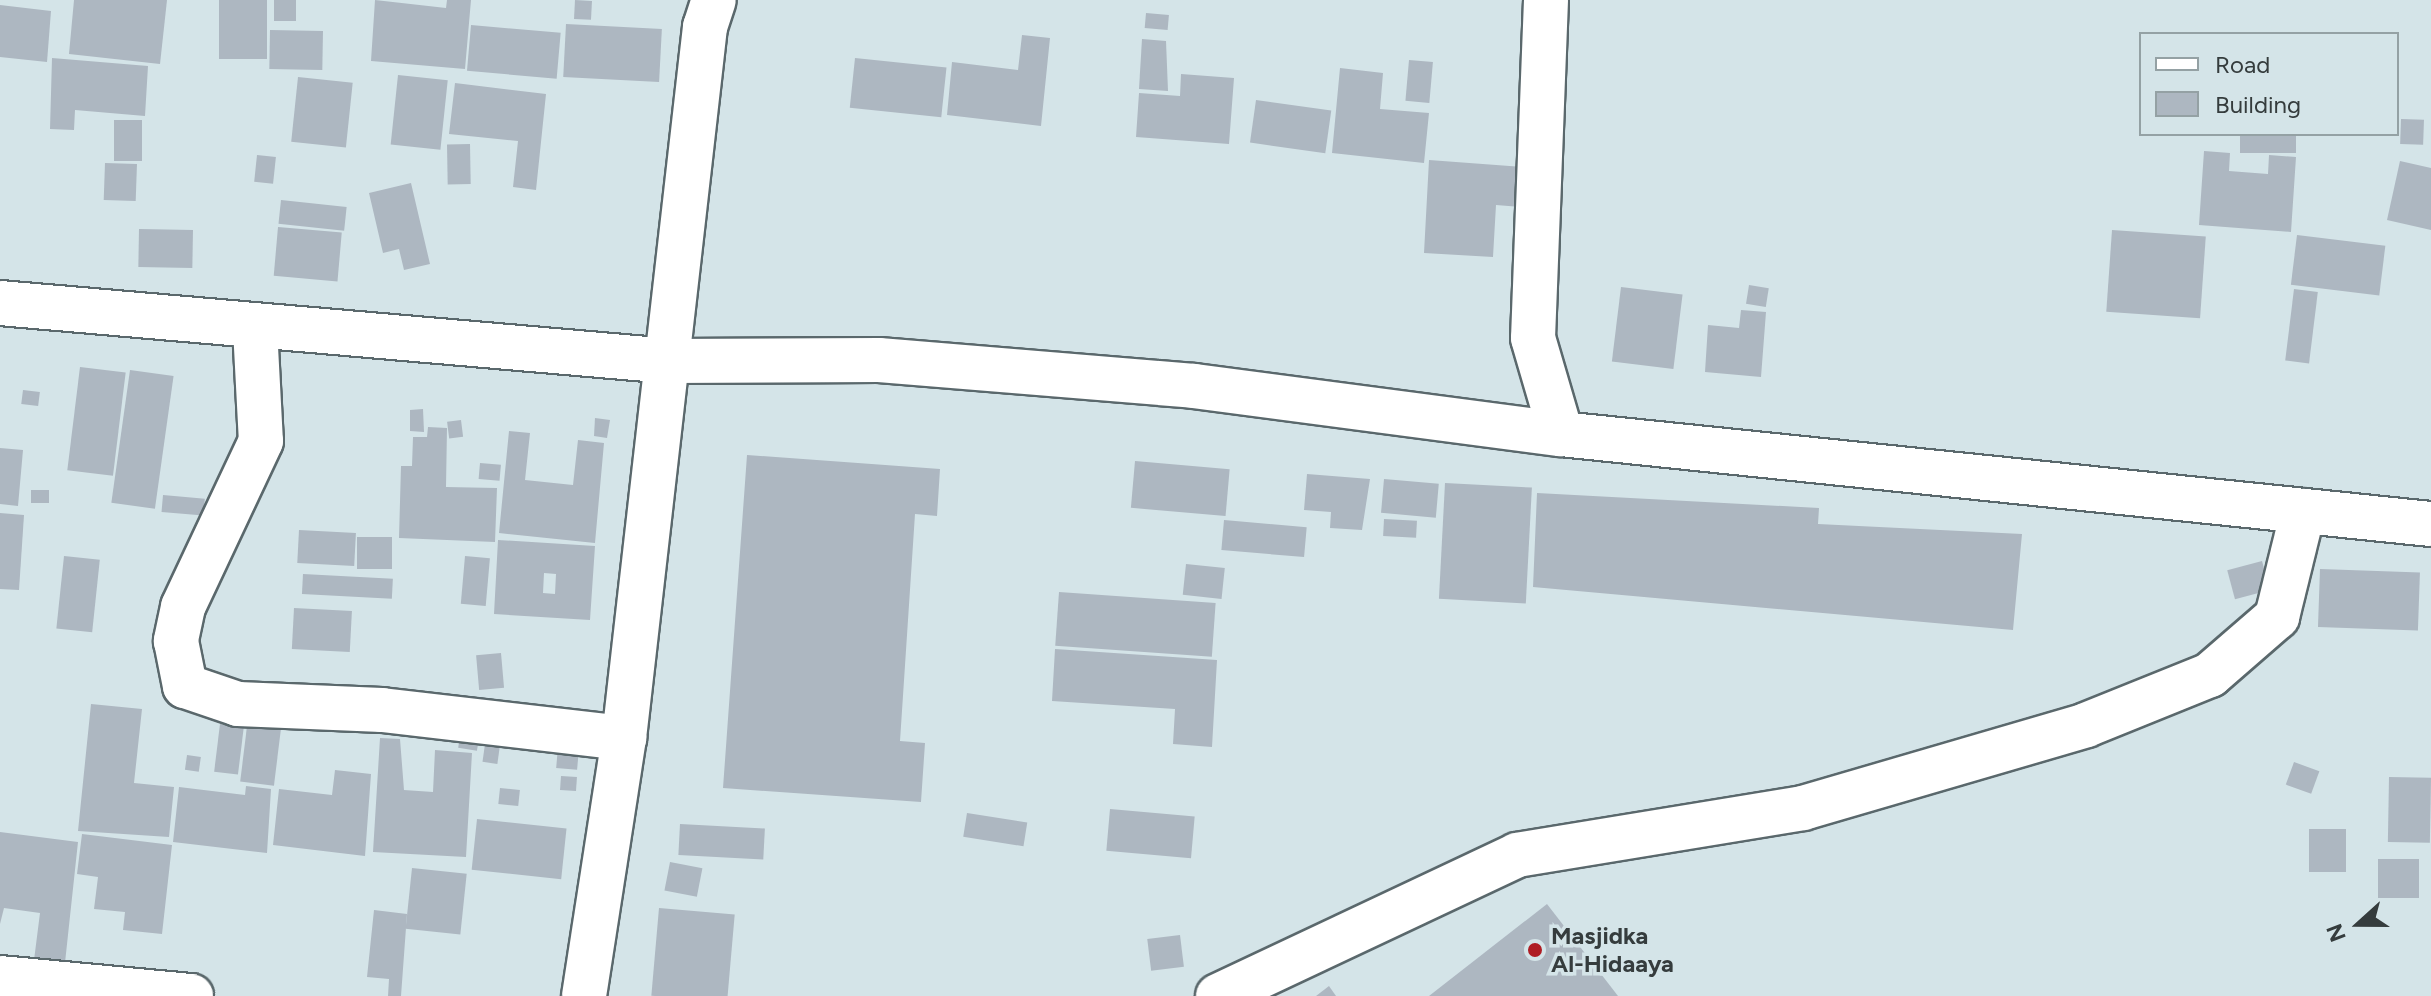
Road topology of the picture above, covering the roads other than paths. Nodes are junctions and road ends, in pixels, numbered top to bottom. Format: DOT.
graph roads {
  1 [pos="714,0"];
  2 [pos="1546,0"];
  3 [pos="0,303"];
  4 [pos="255,328"];
  5 [pos="670,361"];
  6 [pos="1561,434"];
  7 [pos="2303,511"];
  8 [pos="2431,524"];
  9 [pos="624,738"];
  10 [pos="0,978"];
  11 [pos="191,996"];
  12 [pos="584,996"];
  13 [pos="1218,996"];
  1 -- 5 [label="street"];
  2 -- 6 [label="street"];
  3 -- 4 [label="street"];
  4 -- 5 [label="street"];
  4 -- 9 [label="street"];
  5 -- 6 [label="street"];
  5 -- 9 [label="street"];
  6 -- 7 [label="street"];
  7 -- 8 [label="street"];
  7 -- 13 [label="street"];
  9 -- 12 [label="street"];
  10 -- 11 [label="street"];
}
